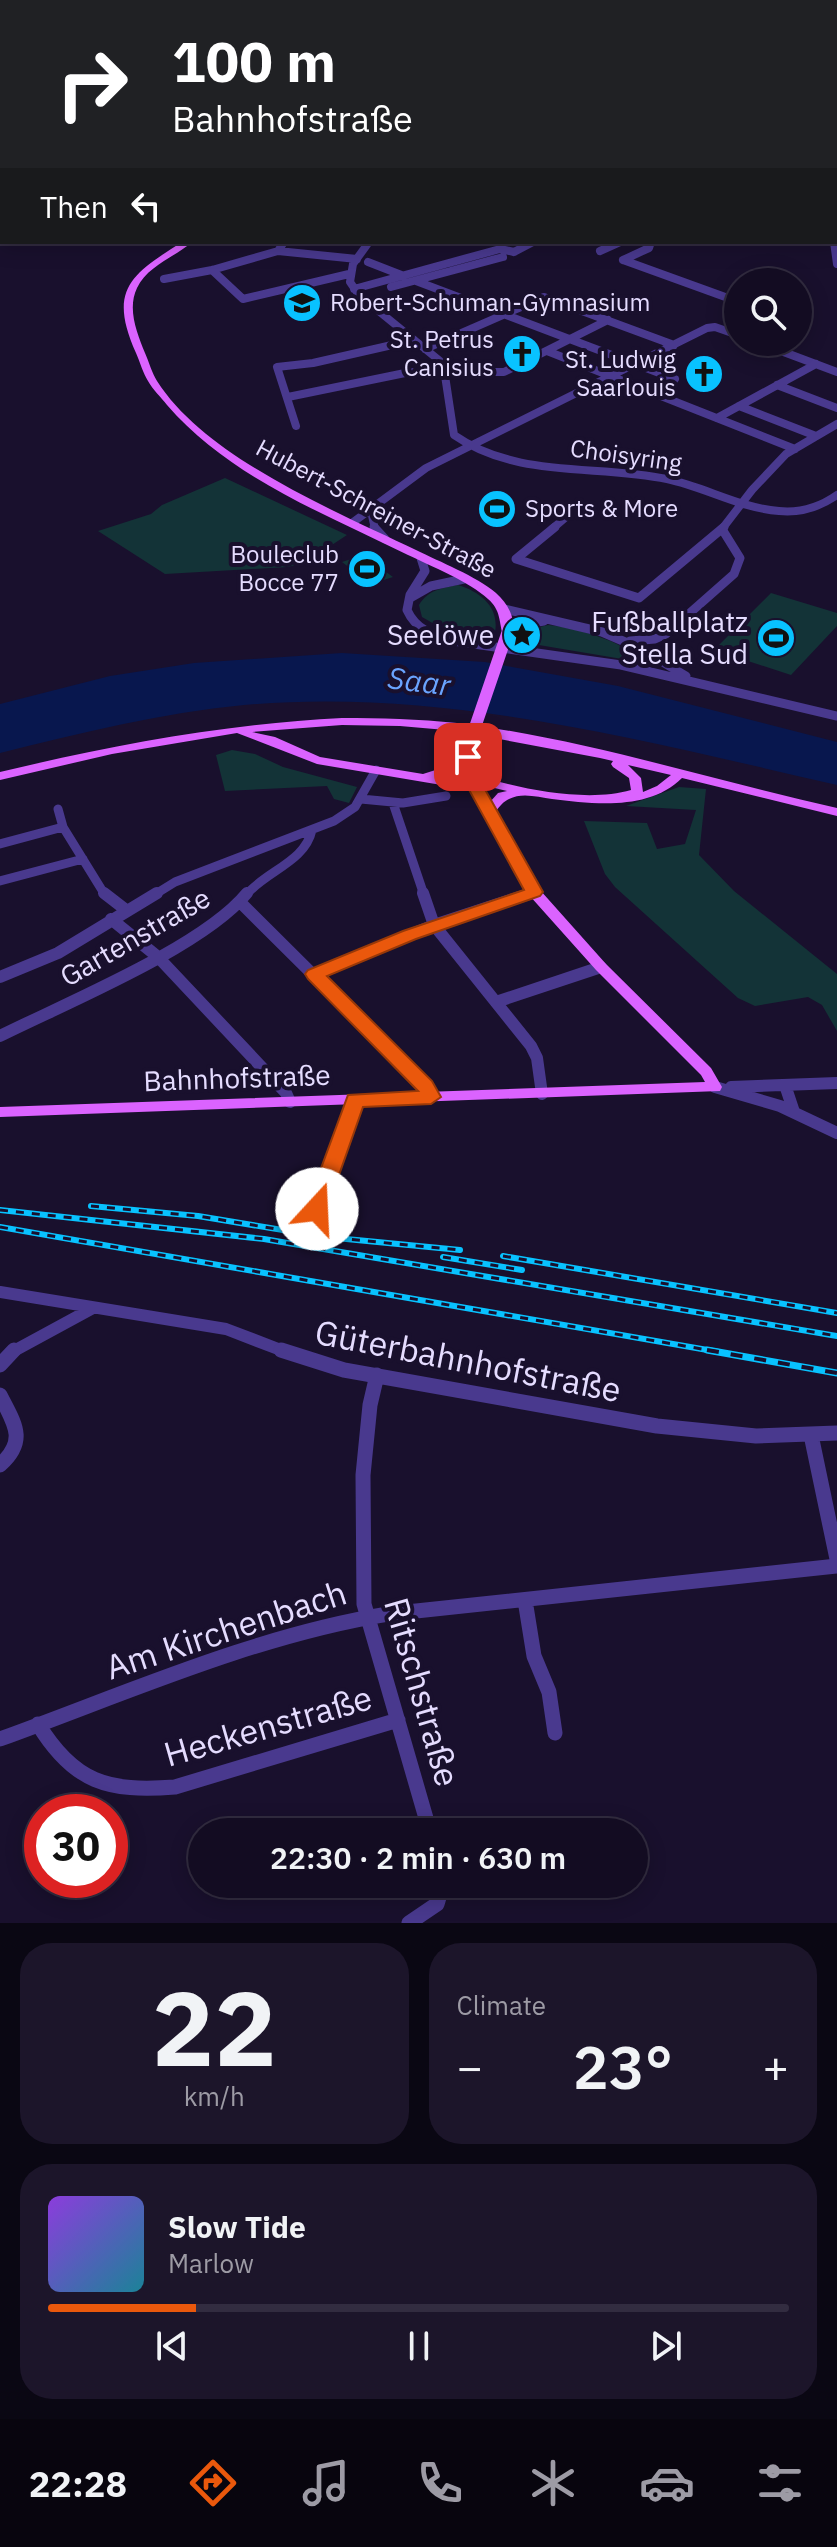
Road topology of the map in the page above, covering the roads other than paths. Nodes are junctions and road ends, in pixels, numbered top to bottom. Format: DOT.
graph roads {
  1 [pos="185,244"];
  2 [pos="283,244"];
  3 [pos="368,244"];
  4 [pos="490,244"];
  5 [pos="512,244"];
  6 [pos="527,244"];
  7 [pos="616,244"];
  8 [pos="650,244"];
  9 [pos="836,244"];
  10 [pos="278,251"];
  11 [pos="600,251"];
  12 [pos="503,252"];
  13 [pos="357,259"];
  14 [pos="368,262"];
  15 [pos="837,264"];
  16 [pos="212,270"];
  17 [pos="404,276"];
  18 [pos="164,279"];
  19 [pos="387,280"];
  20 [pos="416,281"];
  21 [pos="352,283"];
  22 [pos="396,286"];
  23 [pos="724,297"];
  24 [pos="505,314"];
  25 [pos="608,320"];
  26 [pos="724,330"];
  27 [pos="571,339"];
  28 [pos="414,340"];
  29 [pos="674,345"];
  30 [pos="425,349"];
  31 [pos="547,351"];
  32 [pos="795,356"];
  33 [pos="637,364"];
  34 [pos="816,364"];
  35 [pos="445,371"];
  36 [pos="837,372"];
  37 [pos="611,377"];
  38 [pos="777,385"];
  39 [pos="650,392"];
  40 [pos="288,397"];
  41 [pos="739,406"];
  42 [pos="837,408"];
  43 [pos="717,418"];
  44 [pos="837,424"];
  45 [pos="296,426"];
  46 [pos="452,429"];
  47 [pos="816,436"];
  48 [pos="471,446"];
  49 [pos="795,449"];
  50 [pos="454,454"];
  51 [pos="488,456"];
  52 [pos="501,458"];
  53 [pos="444,459"];
  54 [pos="837,495"];
  55 [pos="742,502"];
  56 [pos="374,507"];
  57 [pos="572,512"];
  58 [pos="348,521"];
  59 [pos="722,529"];
  60 [pos="385,540"];
  61 [pos="421,558"];
  62 [pos="464,579"];
  63 [pos="407,602"];
  64 [pos="504,609"];
  65 [pos="559,620"];
  66 [pos="507,634"];
  67 [pos="655,639"];
  68 [pos="625,641"];
  69 [pos="642,650"];
  70 [pos="647,671"];
  71 [pos="698,683"];
  72 [pos="837,716"];
  73 [pos="298,724"];
  74 [pos="282,725"];
  75 [pos="219,731"];
  76 [pos="285,747"];
  77 [pos="304,756"];
  78 [pos="468,757"];
  79 [pos="602,757"];
  80 [pos="376,770"];
  81 [pos="672,774"];
  82 [pos="0,776"];
  83 [pos="415,776"];
  84 [pos="473,782"];
  85 [pos="537,792"];
  86 [pos="637,792"];
  87 [pos="446,796"];
  88 [pos="616,798"];
  89 [pos="361,799"];
  90 [pos="393,803"];
  91 [pos="58,809"];
  92 [pos="489,811"];
  93 [pos="837,812"];
  94 [pos="63,827"];
  95 [pos="312,830"];
  96 [pos="0,844"];
  97 [pos="83,859"];
  98 [pos="0,881"];
  99 [pos="534,892"];
  100 [pos="240,902"];
  101 [pos="126,910"];
  102 [pos="111,919"];
  103 [pos="434,925"];
  104 [pos="158,957"];
  105 [pos="601,967"];
  106 [pos="314,974"];
  107 [pos="0,977"];
  108 [pos="496,1002"];
  109 [pos="0,1036"];
  110 [pos="837,1083"];
  111 [pos="785,1085"];
  112 [pos="769,1086"];
  113 [pos="707,1088"];
  114 [pos="542,1094"];
  115 [pos="431,1097"];
  116 [pos="355,1100"];
  117 [pos="290,1102"];
  118 [pos="780,1106"];
  119 [pos="0,1112"];
  120 [pos="794,1112"];
  121 [pos="837,1133"];
  122 [pos="317,1209"];
  123 [pos="0,1292"];
  124 [pos="93,1308"];
  125 [pos="0,1365"];
  126 [pos="377,1375"];
  127 [pos="0,1395"];
  128 [pos="837,1433"];
  129 [pos="811,1435"];
  130 [pos="0,1465"];
  131 [pos="837,1559"];
  132 [pos="837,1566"];
  133 [pos="525,1600"];
  134 [pos="366,1616"];
  135 [pos="398,1720"];
  136 [pos="38,1724"];
  137 [pos="555,1733"];
  138 [pos="0,1739"];
  139 [pos="426,1818"];
  140 [pos="441,1898"];
  141 [pos="409,1923"];
  1 -- 58 [label="main road, Hubert-Schreiner-Straße"];
  2 -- 10 [label="street"];
  3 -- 13 [label="street"];
  4 -- 12 [label="street"];
  5 -- 12 [label="street"];
  6 -- 12 [label="street"];
  7 -- 11 [label="street"];
  8 -- 23 [label="street"];
  9 -- 15 [label="street"];
  10 -- 13 [label="street"];
  10 -- 16 [label="street"];
  12 -- 17 [label="street"];
  12 -- 20 [label="street"];
  13 -- 21 [label="street"];
  14 -- 17 [label="street"];
  16 -- 18 [label="street"];
  16 -- 21 [label="street"];
  17 -- 19 [label="street"];
  19 -- 21 [label="street"];
  19 -- 22 [label="street"];
  20 -- 22 [label="street"];
  20 -- 24 [label="street"];
  21 -- 22 [label="street"];
  21 -- 28 [label="street"];
  24 -- 25 [label="street"];
  24 -- 27 [label="street"];
  24 -- 30 [label="street"];
  25 -- 27 [label="street"];
  25 -- 29 [label="street"];
  26 -- 29 [label="street"];
  27 -- 31 [label="street"];
  27 -- 33 [label="street"];
  28 -- 30 [label="street"];
  28 -- 40 [label="street"];
  29 -- 33 [label="street"];
  30 -- 35 [label="street"];
  31 -- 35 [label="street"];
  31 -- 37 [label="street"];
  32 -- 34 [label="street"];
  33 -- 37 [label="street"];
  33 -- 39 [label="street"];
  34 -- 36 [label="street"];
  34 -- 38 [label="street"];
  35 -- 40 [label="street"];
  35 -- 46 [label="street"];
  37 -- 39 [label="street"];
  37 -- 48 [label="street"];
  38 -- 41 [label="street"];
  38 -- 42 [label="street"];
  39 -- 43 [label="street"];
  40 -- 45 [label="street"];
  41 -- 43 [label="street"];
  41 -- 47 [label="street"];
  43 -- 49 [label="street"];
  44 -- 47 [label="street"];
  46 -- 48 [label="street"];
  46 -- 50 [label="street"];
  47 -- 49 [label="street"];
  48 -- 50 [label="street"];
  48 -- 51 [label="street, Choisyring"];
  48 -- 52 [label="street, Choisyring"];
  49 -- 55 [label="street"];
  50 -- 53 [label="street"];
  51 -- 52 [label="street, Choisyring"];
  51 -- 53 [label="street"];
  52 -- 55 [label="street, Choisyring"];
  53 -- 56 [label="street"];
  54 -- 55 [label="street, Choisyring"];
  55 -- 59 [label="street"];
  56 -- 58 [label="street"];
  56 -- 60 [label="street"];
  57 -- 59 [label="street"];
  58 -- 60 [label="main road, Hubert-Schreiner-Straße"];
  59 -- 67 [label="street"];
  60 -- 61 [label="main road, Hubert-Schreiner-Straße"];
  61 -- 62 [label="main road, Hubert-Schreiner-Straße"];
  61 -- 63 [label="street"];
  62 -- 63 [label="street"];
  62 -- 64 [label="main road, Hubert-Schreiner-Straße"];
  63 -- 70 [label="street"];
  64 -- 65 [label="street"];
  64 -- 66 [label="main road, Hubert-Schreiner-Straße"];
  65 -- 66 [label="street"];
  65 -- 68 [label="street"];
  66 -- 78 [label="main road, bridge"];
  67 -- 68 [label="street"];
  67 -- 69 [label="street"];
  68 -- 69 [label="street"];
  69 -- 70 [label="street"];
  69 -- 71 [label="street"];
  70 -- 71 [label="street"];
  71 -- 72 [label="street"];
  73 -- 74 [label="main road"];
  73 -- 77 [label="main road"];
  73 -- 79 [label="main road"];
  74 -- 75 [label="main road"];
  74 -- 76 [label="main road"];
  75 -- 76 [label="main road"];
  75 -- 82 [label="main road"];
  76 -- 77 [label="main road"];
  77 -- 80 [label="main road"];
  78 -- 83 [label="main road"];
  78 -- 84 [label="main road"];
  79 -- 81 [label="main road"];
  79 -- 86 [label="main road"];
  80 -- 83 [label="main road"];
  80 -- 89 [label="street"];
  81 -- 86 [label="main road"];
  81 -- 88 [label="main road"];
  81 -- 93 [label="main road"];
  83 -- 84 [label="main road"];
  84 -- 85 [label="main road"];
  84 -- 92 [label="main road"];
  85 -- 88 [label="main road"];
  85 -- 92 [label="main road"];
  86 -- 88 [label="main road"];
  87 -- 90 [label="street"];
  89 -- 90 [label="street"];
  89 -- 95 [label="street"];
  90 -- 103 [label="street"];
  91 -- 94 [label="street"];
  92 -- 99 [label="main road"];
  94 -- 96 [label="street"];
  94 -- 97 [label="street"];
  95 -- 100 [label="street, Gartenstraße"];
  95 -- 101 [label="street"];
  97 -- 98 [label="street"];
  97 -- 101 [label="street"];
  99 -- 103 [label="street"];
  99 -- 105 [label="main road"];
  100 -- 104 [label="street, Gartenstraße"];
  100 -- 106 [label="street"];
  101 -- 102 [label="street"];
  102 -- 104 [label="street"];
  102 -- 107 [label="street"];
  103 -- 106 [label="street"];
  103 -- 108 [label="street"];
  104 -- 109 [label="street, Gartenstraße"];
  104 -- 117 [label="street"];
  105 -- 108 [label="street"];
  105 -- 113 [label="main road"];
  106 -- 115 [label="street"];
  108 -- 114 [label="street"];
  110 -- 111 [label="street, Bahnhofstraße"];
  111 -- 112 [label="street, Bahnhofstraße"];
  111 -- 120 [label="street"];
  112 -- 113 [label="street, Bahnhofstraße"];
  112 -- 118 [label="street"];
  113 -- 114 [label="main road, Bahnhofstraße"];
  113 -- 118 [label="street, Bahnhofstraße"];
  114 -- 115 [label="main road, Bahnhofstraße"];
  115 -- 116 [label="main road, Bahnhofstraße"];
  116 -- 117 [label="main road, Bahnhofstraße"];
  116 -- 122 [label="street"];
  117 -- 119 [label="main road, Bahnhofstraße"];
  118 -- 120 [label="street, Bahnhofstraße"];
  120 -- 121 [label="street, Bahnhofstraße"];
  123 -- 124 [label="street, Güterbahnhofstraße"];
  124 -- 125 [label="street"];
  124 -- 126 [label="street, Güterbahnhofstraße"];
  126 -- 129 [label="street, Güterbahnhofstraße"];
  126 -- 134 [label="street, Ritschstraße"];
  127 -- 130 [label="street"];
  128 -- 129 [label="street, Güterbahnhofstraße"];
  129 -- 131 [label="street"];
  132 -- 133 [label="street, Am Kirchenbach"];
  133 -- 134 [label="street, Am Kirchenbach"];
  133 -- 137 [label="street"];
  134 -- 135 [label="street, Ritschstraße"];
  134 -- 136 [label="street, Am Kirchenbach"];
  135 -- 136 [label="street, Heckenstraße"];
  135 -- 139 [label="street, Ritschstraße"];
  136 -- 138 [label="street, Am Kirchenbach"];
  140 -- 141 [label="street"];
}
